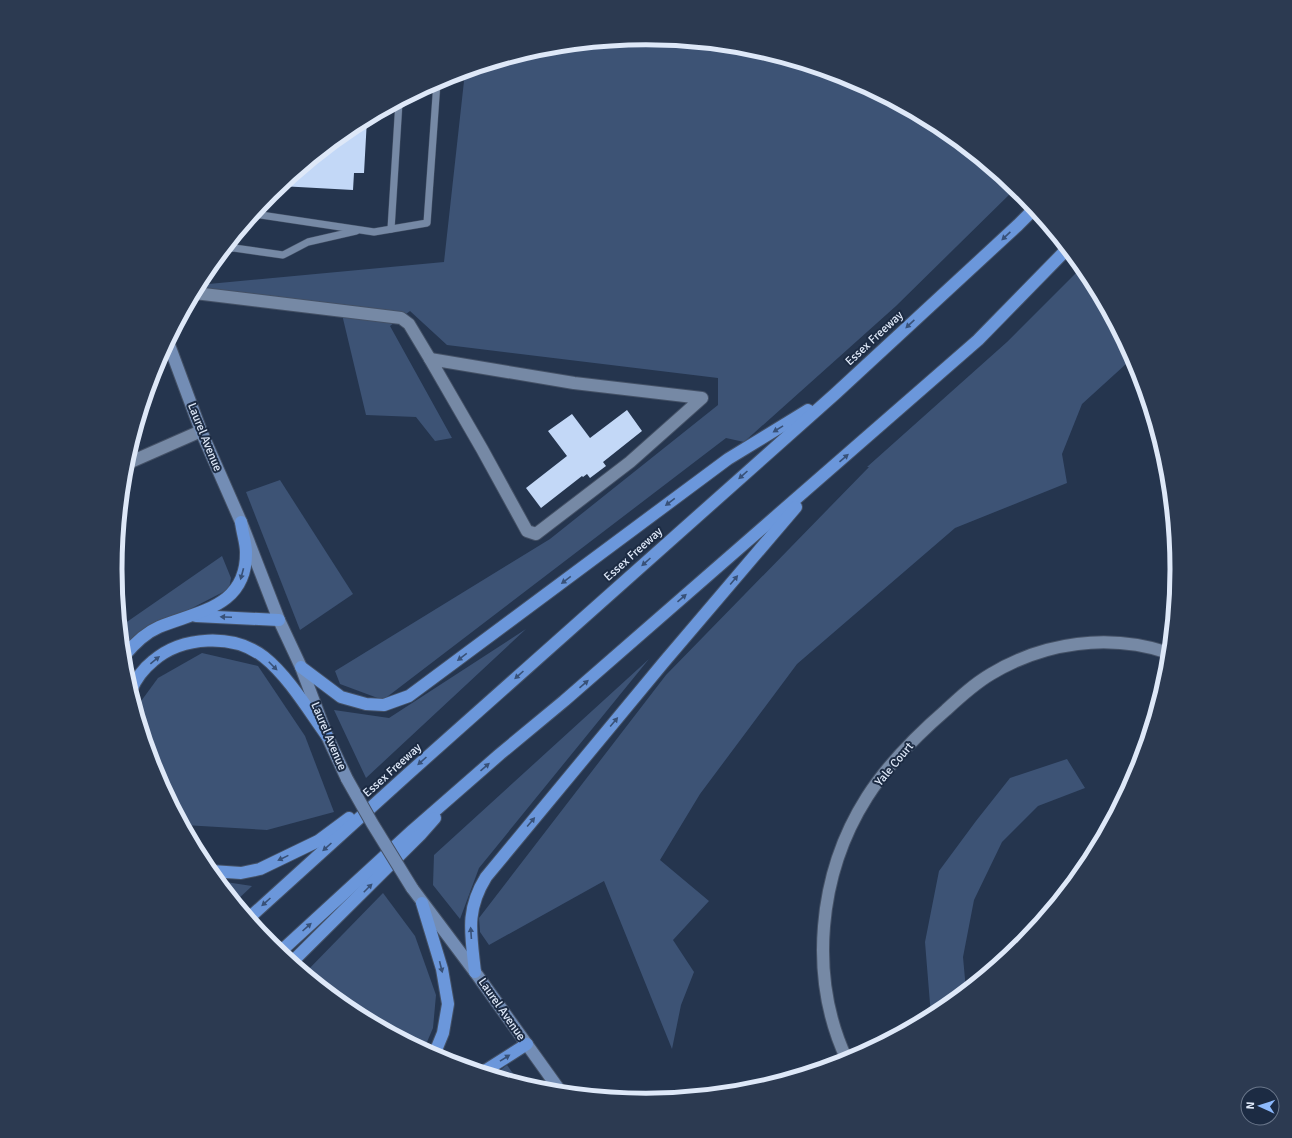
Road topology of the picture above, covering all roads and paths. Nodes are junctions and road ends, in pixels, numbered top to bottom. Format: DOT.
graph roads {
  1 [pos="437,89"];
  2 [pos="399,107"];
  3 [pos="1030,213"];
  4 [pos="260,215"];
  5 [pos="391,229"];
  6 [pos="359,230"];
  7 [pos="232,247"];
  8 [pos="1064,252"];
  9 [pos="201,293"];
  10 [pos="171,349"];
  11 [pos="430,359"];
  12 [pos="835,394"];
  13 [pos="202,431"];
  14 [pos="133,461"];
  15 [pos="821,477"];
  16 [pos="241,522"];
  17 [pos="194,616"];
  18 [pos="279,620"];
  19 [pos="129,651"];
  20 [pos="1163,652"];
  21 [pos="301,667"];
  22 [pos="135,682"];
  23 [pos="327,736"];
  24 [pos="408,774"];
  25 [pos="465,784"];
  26 [pos="218,871"];
  27 [pos="422,903"];
  28 [pos="253,915"];
  29 [pos="284,948"];
  30 [pos="296,958"];
  31 [pos="476,972"];
  32 [pos="527,1044"];
  33 [pos="436,1049"];
  34 [pos="844,1054"];
  35 [pos="489,1068"];
  36 [pos="556,1085"];
  1 -- 5 [label="lane"];
  2 -- 5 [label="lane"];
  3 -- 12 [label="highway, Essex Freeway, one-way"];
  4 -- 6 [label="lane"];
  5 -- 6 [label="lane"];
  6 -- 7 [label="lane"];
  15 -- 8 [label="highway, one-way"];
  9 -- 11 [label="street"];
  10 -- 13 [label="main road, Laurel Avenue"];
  11 -- 11 [label="street"];
  12 -- 21 [label="highway, one-way"];
  12 -- 24 [label="highway, Essex Freeway, one-way"];
  13 -- 14 [label="street"];
  13 -- 16 [label="main road, Laurel Avenue"];
  25 -- 15 [label="highway, one-way"];
  31 -- 15 [label="highway, one-way"];
  16 -- 17 [label="highway, one-way"];
  16 -- 18 [label="main road, Laurel Avenue"];
  18 -- 17 [label="highway, one-way"];
  17 -- 19 [label="highway"];
  18 -- 21 [label="main road, Laurel Avenue"];
  20 -- 34 [label="street, Yale Court"];
  21 -- 23 [label="main road, Laurel Avenue"];
  22 -- 23 [label="highway, one-way"];
  23 -- 27 [label="main road, Laurel Avenue, bridge"];
  24 -- 26 [label="highway, one-way"];
  24 -- 28 [label="highway, Essex Freeway, one-way"];
  29 -- 25 [label="highway, one-way"];
  30 -- 25 [label="highway, one-way"];
  27 -- 31 [label="main road, Laurel Avenue"];
  27 -- 33 [label="highway, one-way"];
  31 -- 32 [label="main road, Laurel Avenue"];
  35 -- 32 [label="highway, one-way"];
  32 -- 36 [label="main road, Laurel Avenue"];
}
